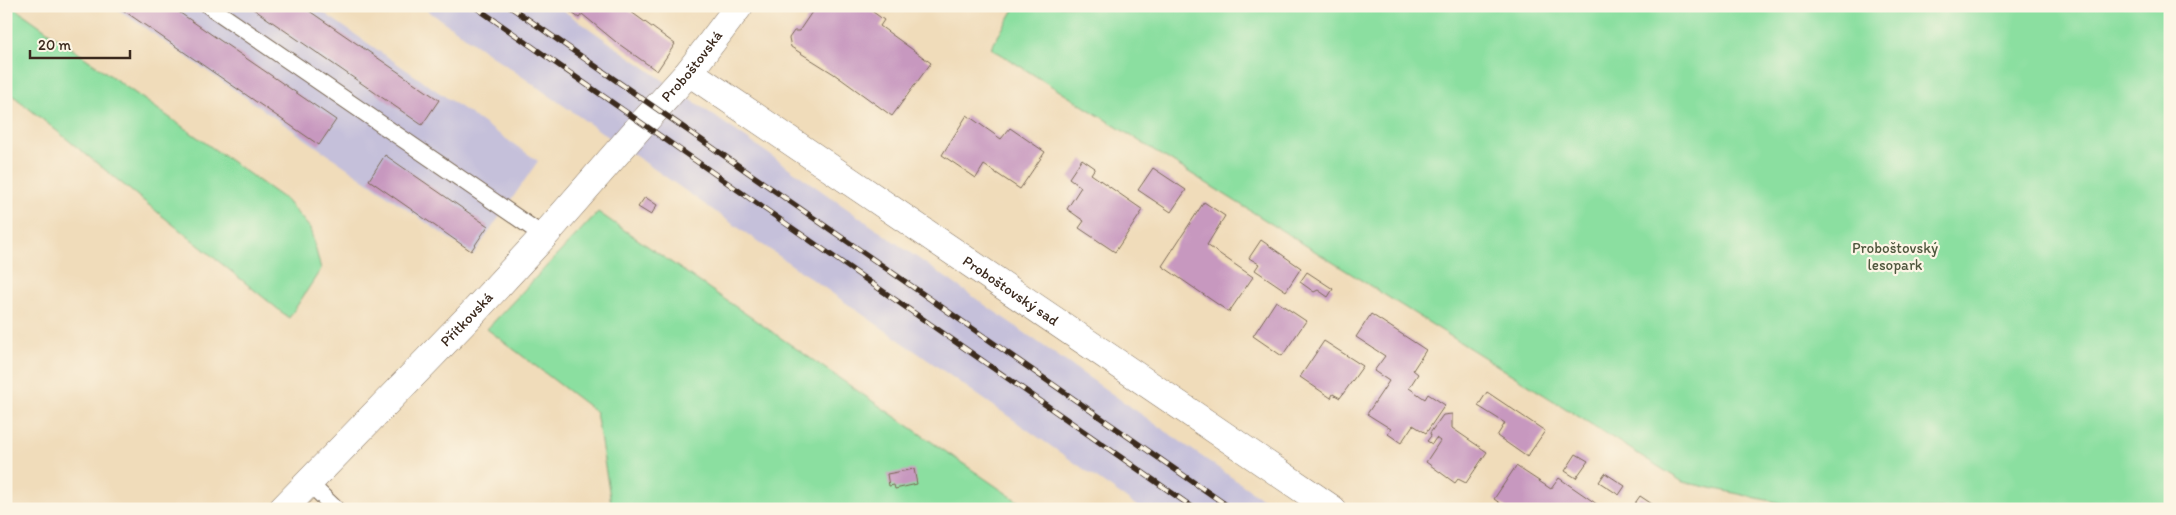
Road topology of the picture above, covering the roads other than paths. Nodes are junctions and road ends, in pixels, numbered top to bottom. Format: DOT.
graph roads {
  1 [pos="209,6"];
  2 [pos="739,6"];
  3 [pos="689,72"];
  4 [pos="643,123"];
  5 [pos="544,236"];
  6 [pos="309,483"];
  7 [pos="284,509"];
  8 [pos="336,509"];
  9 [pos="1332,509"];
  1 -- 5 [label="lane"];
  2 -- 3 [label="street, Proboštovská"];
  3 -- 4 [label="street, Proboštovská"];
  3 -- 9 [label="street, Proboštovský sad"];
  4 -- 5 [label="street, Přítkovská"];
  5 -- 6 [label="street, Přítkovská"];
  6 -- 7 [label="street, Přítkovská"];
  6 -- 8 [label="lane"];
}
